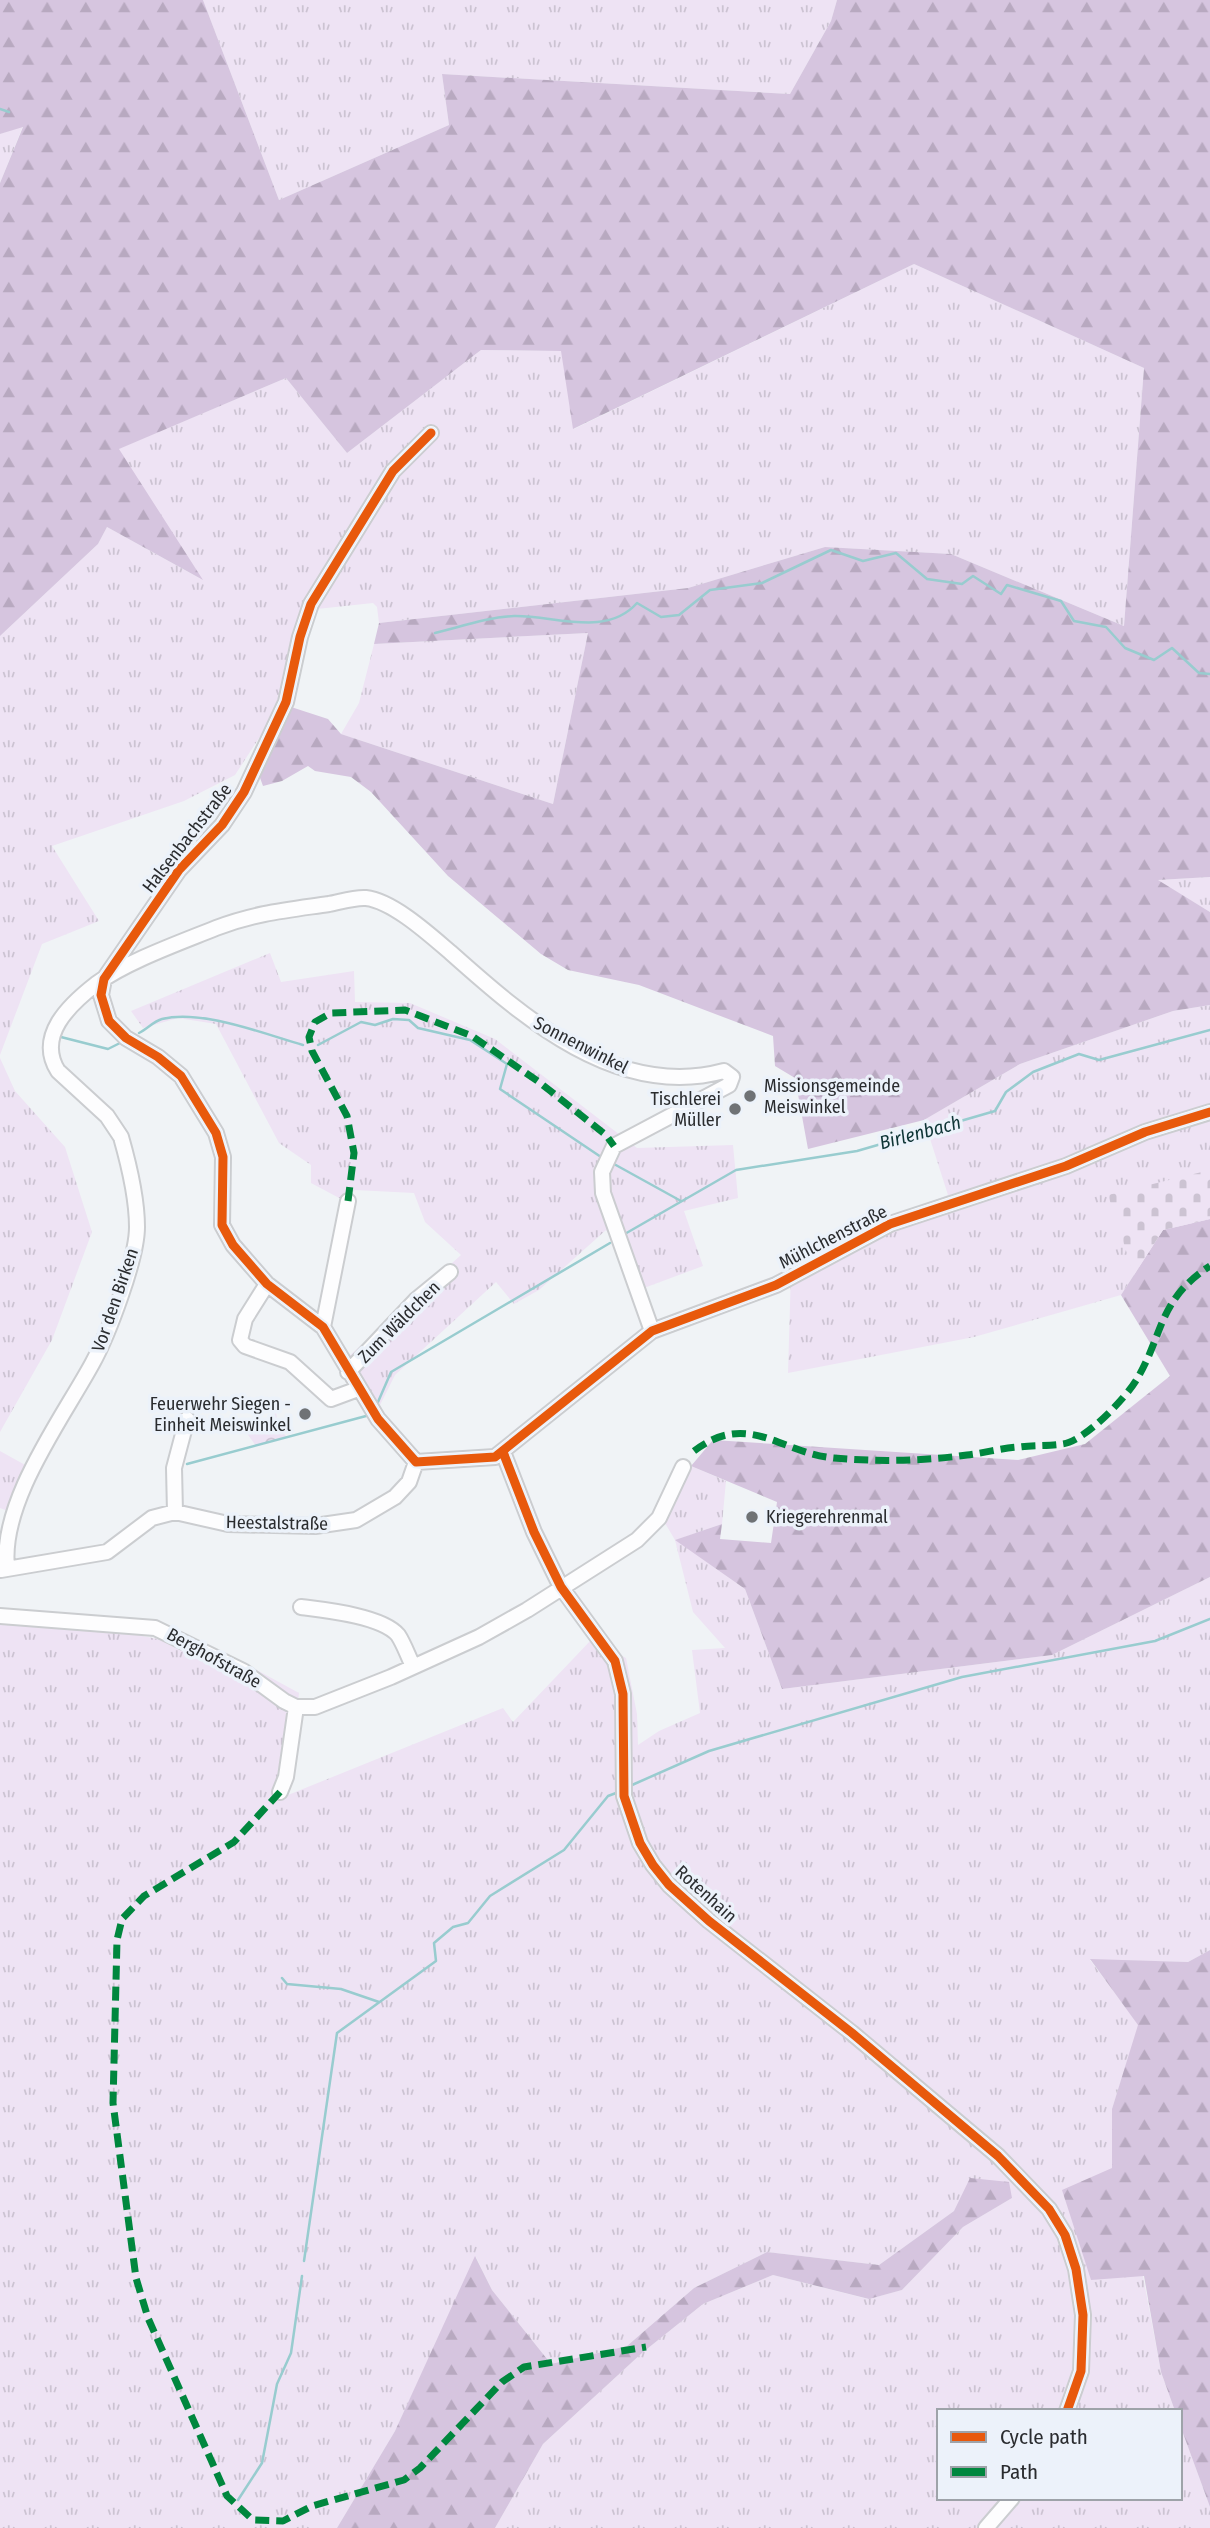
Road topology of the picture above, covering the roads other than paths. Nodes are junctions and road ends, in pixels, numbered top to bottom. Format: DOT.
graph roads {
  1 [pos="431,433"];
  2 [pos="104,979"];
  3 [pos="1210,1112"];
  4 [pos="348,1201"];
  5 [pos="450,1272"];
  6 [pos="267,1284"];
  7 [pos="323,1327"];
  8 [pos="652,1331"];
  9 [pos="348,1373"];
  10 [pos="358,1389"];
  11 [pos="187,1419"];
  12 [pos="503,1452"];
  13 [pos="416,1462"];
  14 [pos="683,1467"];
  15 [pos="175,1512"];
  16 [pos="4,1569"];
  17 [pos="561,1587"];
  18 [pos="301,1607"];
  19 [pos="0,1616"];
  20 [pos="413,1665"];
  21 [pos="296,1707"];
  22 [pos="280,1792"];
  23 [pos="1068,2409"];
  24 [pos="1010,2500"];
  25 [pos="986,2528"];
  1 -- 2 [label="street, Halsenbachstraße"];
  2 -- 6 [label="street"];
  2 -- 8 [label="street, Sonnenwinkel"];
  2 -- 16 [label="street, Vor den Birken"];
  3 -- 8 [label="street, Mühlchenstraße"];
  4 -- 7 [label="street"];
  5 -- 9 [label="street, Zum Wäldchen"];
  6 -- 7 [label="street"];
  6 -- 10 [label="street"];
  7 -- 9 [label="street"];
  8 -- 12 [label="street, Mühlchenstraße"];
  9 -- 10 [label="street"];
  10 -- 13 [label="street"];
  11 -- 15 [label="street"];
  12 -- 13 [label="street"];
  12 -- 17 [label="street, Rotenhain"];
  13 -- 15 [label="street, Heestalstraße"];
  14 -- 17 [label="street"];
  15 -- 16 [label="street"];
  17 -- 20 [label="street"];
  17 -- 23 [label="street, Rotenhain"];
  18 -- 20 [label="street"];
  19 -- 21 [label="street, Berghofstraße"];
  20 -- 21 [label="street"];
  21 -- 22 [label="street"];
  24 -- 25 [label="street"];
}
